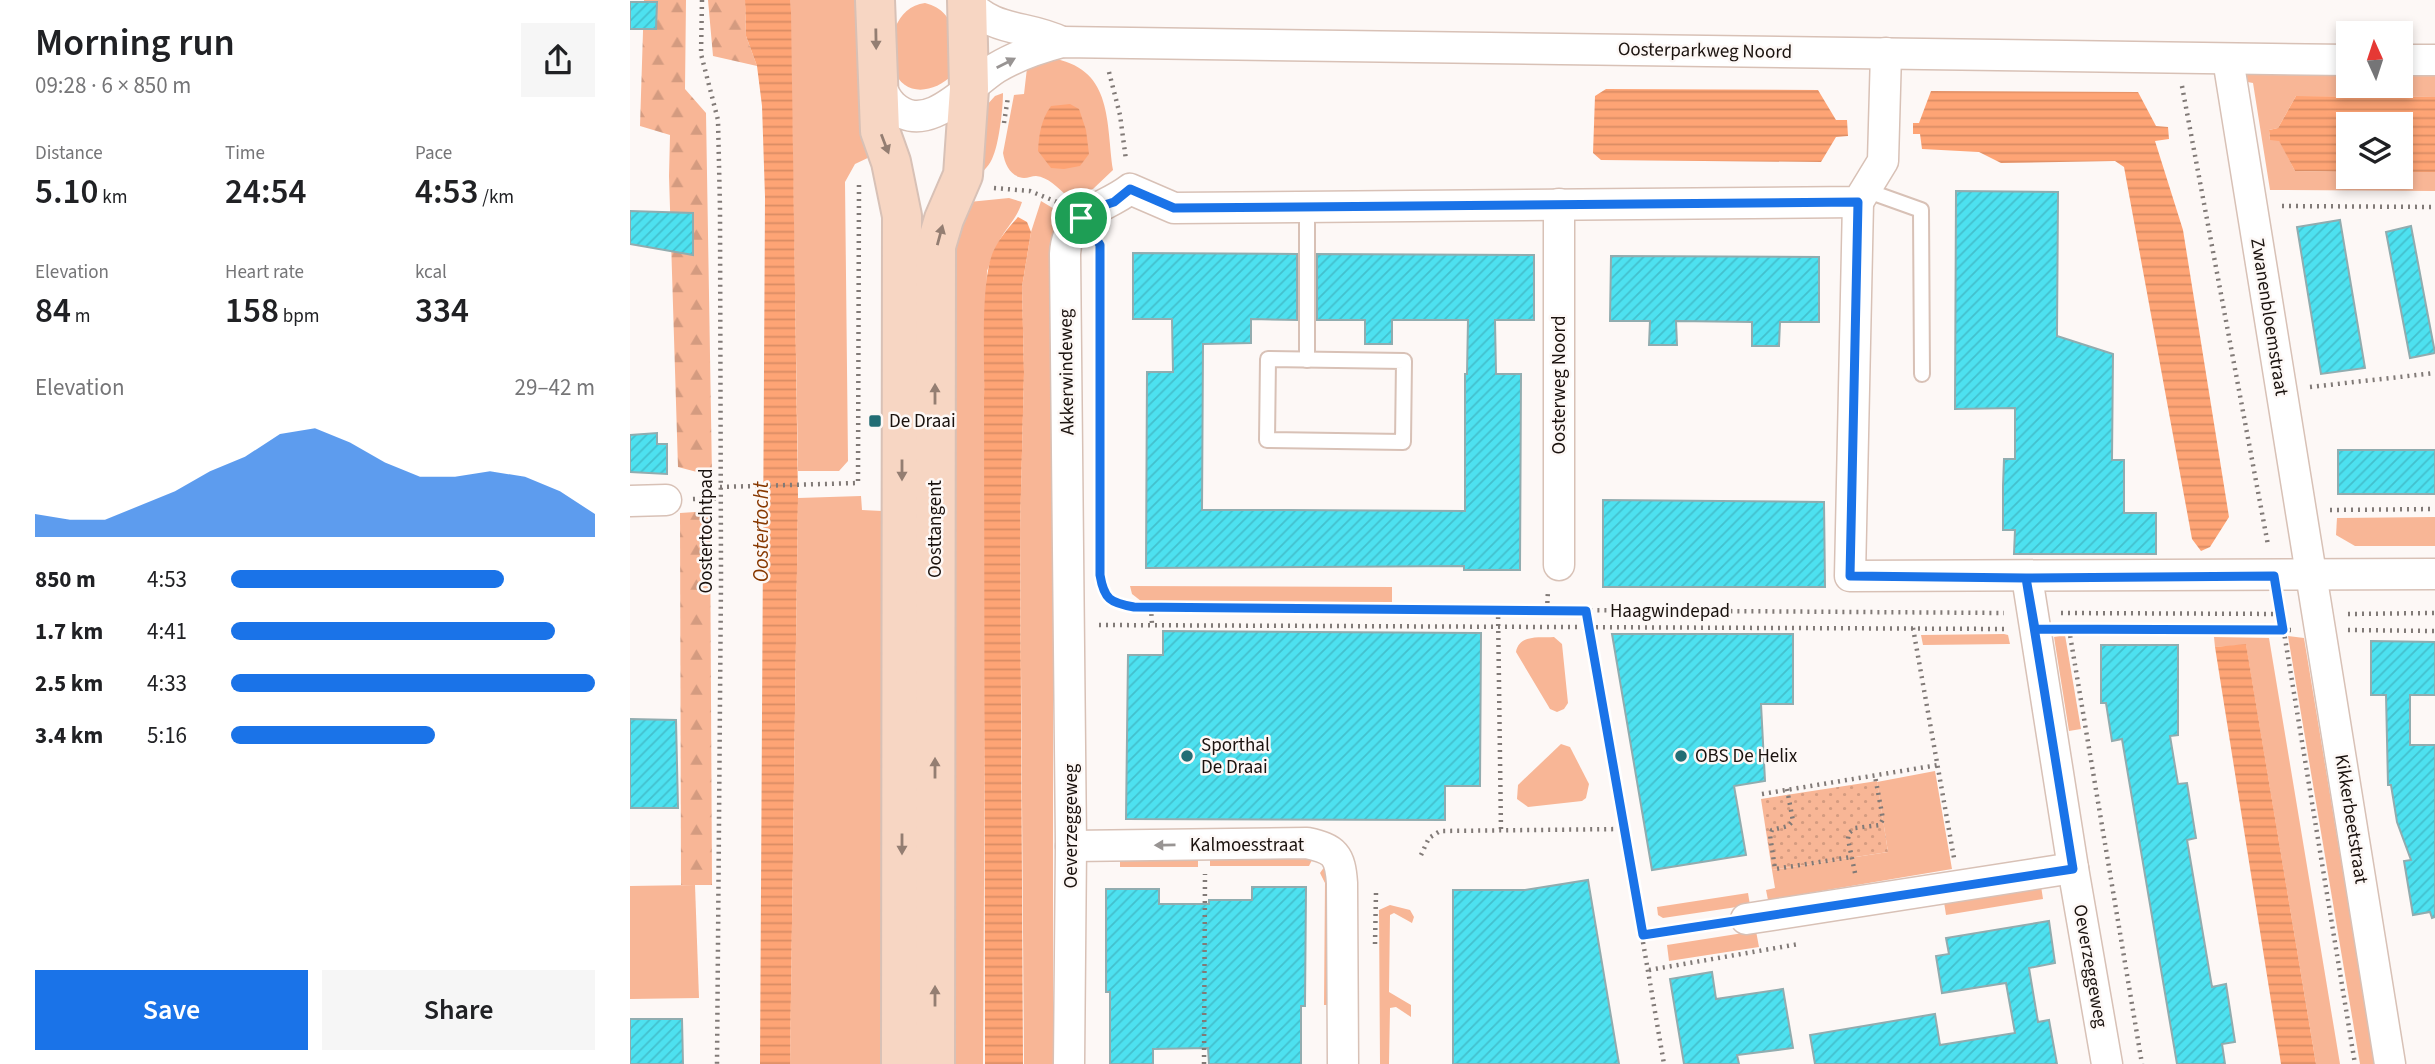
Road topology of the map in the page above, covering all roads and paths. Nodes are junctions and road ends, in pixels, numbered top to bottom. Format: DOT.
graph roads {
  1 [pos="702,0"];
  2 [pos="875,0"];
  3 [pos="966,1"];
  4 [pos="1101,41"];
  5 [pos="1062,42"];
  6 [pos="1886,53"];
  7 [pos="2176,58"];
  8 [pos="2228,59"];
  9 [pos="2336,60"];
  10 [pos="2413,60"];
  11 [pos="2435,60"];
  12 [pos="877,77"];
  13 [pos="969,89"];
  14 [pos="891,162"];
  15 [pos="958,188"];
  16 [pos="1130,189"];
  17 [pos="1861,196"];
  18 [pos="1559,204"];
  19 [pos="1307,207"];
  20 [pos="2435,207"];
  21 [pos="2252,210"];
  22 [pos="1081,218"];
  23 [pos="1307,360"];
  24 [pos="1922,373"];
  25 [pos="2435,373"];
  26 [pos="2306,387"];
  27 [pos="1100,437"];
  28 [pos="720,488"];
  29 [pos="666,500"];
  30 [pos="630,501"];
  31 [pos="2435,509"];
  32 [pos="2326,510"];
  33 [pos="1559,565"];
  34 [pos="1100,575"];
  35 [pos="2311,575"];
  36 [pos="2435,575"];
  37 [pos="2274,576"];
  38 [pos="2026,578"];
  39 [pos="1069,589"];
  40 [pos="1152,607"];
  41 [pos="1498,610"];
  42 [pos="1586,611"];
  43 [pos="2435,613"];
  44 [pos="2281,615"];
  45 [pos="2033,621"];
  46 [pos="2318,622"];
  47 [pos="1093,625"];
  48 [pos="1152,625"];
  49 [pos="1499,626"];
  50 [pos="1589,626"];
  51 [pos="1913,628"];
  52 [pos="2069,629"];
  53 [pos="2283,630"];
  54 [pos="2435,631"];
  55 [pos="1938,765"];
  56 [pos="1875,775"];
  57 [pos="1787,789"];
  58 [pos="1762,793"];
  59 [pos="1625,829"];
  60 [pos="1501,831"];
  61 [pos="1071,846"];
  62 [pos="1421,855"];
  63 [pos="1851,857"];
  64 [pos="2073,869"];
  65 [pos="1192,872"];
  66 [pos="1205,872"];
  67 [pos="1217,872"];
  68 [pos="1958,886"];
  69 [pos="1860,901"];
  70 [pos="1746,919"];
  71 [pos="1643,935"];
  72 [pos="717,1064"];
  73 [pos="901,1064"];
  74 [pos="935,1064"];
  75 [pos="1069,1064"];
  76 [pos="1204,1064"];
  77 [pos="1343,1064"];
  78 [pos="1664,1064"];
  79 [pos="2107,1064"];
  80 [pos="2142,1064"];
  81 [pos="2355,1064"];
  82 [pos="2390,1064"];
  1 -- 28 [label="path, Oostertochtpad"];
  2 -- 12 [label="main road, Oosttangent, one-way"];
  3 -- 5 [label="street, Oosterparkweg Noord"];
  3 -- 13 [label="main road, Oosttangent"];
  4 -- 5 [label="street, Oosterparkweg Noord"];
  4 -- 6 [label="street, Oosterparkweg Noord"];
  4 -- 16 [label="path"];
  13 -- 5 [label="street, Oosterparkweg Noord, one-way"];
  6 -- 7 [label="street, Oosterparkweg Noord"];
  6 -- 17 [label="street"];
  7 -- 8 [label="street, Oosterparkweg Noord"];
  7 -- 37 [label="path"];
  8 -- 9 [label="street, Oosterparkweg Noord"];
  8 -- 21 [label="street, Zwanenbloemstraat"];
  10 -- 11 [label="street"];
  12 -- 13 [label="street, Oosterparkweg Noord"];
  12 -- 14 [label="main road, Oosttangent, one-way"];
  13 -- 15 [label="main road, Oosttangent"];
  14 -- 28 [label="path"];
  14 -- 73 [label="main road, Oosttangent, one-way"];
  15 -- 22 [label="path"];
  74 -- 15 [label="main road, Oosttangent, one-way"];
  16 -- 19 [label="street"];
  16 -- 22 [label="street"];
  17 -- 18 [label="street"];
  17 -- 24 [label="lane"];
  17 -- 38 [label="street"];
  18 -- 19 [label="street"];
  18 -- 33 [label="street, Oosterweg Noord"];
  19 -- 23 [label="lane"];
  20 -- 21 [label="path"];
  21 -- 35 [label="street, Zwanenbloemstraat"];
  22 -- 27 [label="path"];
  22 -- 39 [label="street, Akkerwindeweg"];
  23 -- 23 [label="lane"];
  25 -- 26 [label="path"];
  28 -- 72 [label="path, Oostertochtpad"];
  29 -- 30 [label="street"];
  31 -- 32 [label="path"];
  34 -- 40 [label="path, Haagwindepad"];
  35 -- 36 [label="street"];
  35 -- 37 [label="street"];
  35 -- 46 [label="street, Kikkerbeetstraat"];
  37 -- 38 [label="street"];
  37 -- 44 [label="path"];
  38 -- 45 [label="street, Oeverzeggeweg"];
  39 -- 61 [label="street, Oeverzeggeweg"];
  40 -- 41 [label="path, Haagwindepad"];
  40 -- 48 [label="path"];
  41 -- 42 [label="path, Haagwindepad"];
  41 -- 49 [label="path"];
  42 -- 45 [label="path, Haagwindepad"];
  42 -- 50 [label="path"];
  43 -- 46 [label="path"];
  44 -- 45 [label="path, Haagwindepad"];
  44 -- 46 [label="path, Haagwindepad"];
  44 -- 53 [label="path"];
  45 -- 51 [label="path"];
  45 -- 52 [label="path"];
  45 -- 64 [label="street, Oeverzeggeweg"];
  46 -- 53 [label="path"];
  46 -- 54 [label="path"];
  46 -- 82 [label="street, Kikkerbeetstraat"];
  47 -- 48 [label="path"];
  48 -- 49 [label="path"];
  49 -- 50 [label="path"];
  49 -- 60 [label="path"];
  50 -- 51 [label="path"];
  50 -- 59 [label="path"];
  51 -- 55 [label="path"];
  52 -- 53 [label="path"];
  52 -- 80 [label="path"];
  53 -- 81 [label="path"];
  55 -- 56 [label="path"];
  55 -- 68 [label="path"];
  56 -- 57 [label="path"];
  56 -- 63 [label="path"];
  57 -- 58 [label="path"];
  57 -- 63 [label="path"];
  59 -- 60 [label="path"];
  59 -- 71 [label="path"];
  60 -- 62 [label="path"];
  61 -- 75 [label="street, Oeverzeggeweg"];
  77 -- 61 [label="street, Kalmoesstraat, one-way"];
  63 -- 69 [label="path"];
  64 -- 68 [label="street"];
  64 -- 79 [label="street, Oeverzeggeweg"];
  65 -- 66 [label="path"];
  66 -- 67 [label="path"];
  66 -- 76 [label="path"];
  68 -- 69 [label="street"];
  69 -- 70 [label="street"];
  70 -- 71 [label="path"];
  71 -- 78 [label="path"];
}
